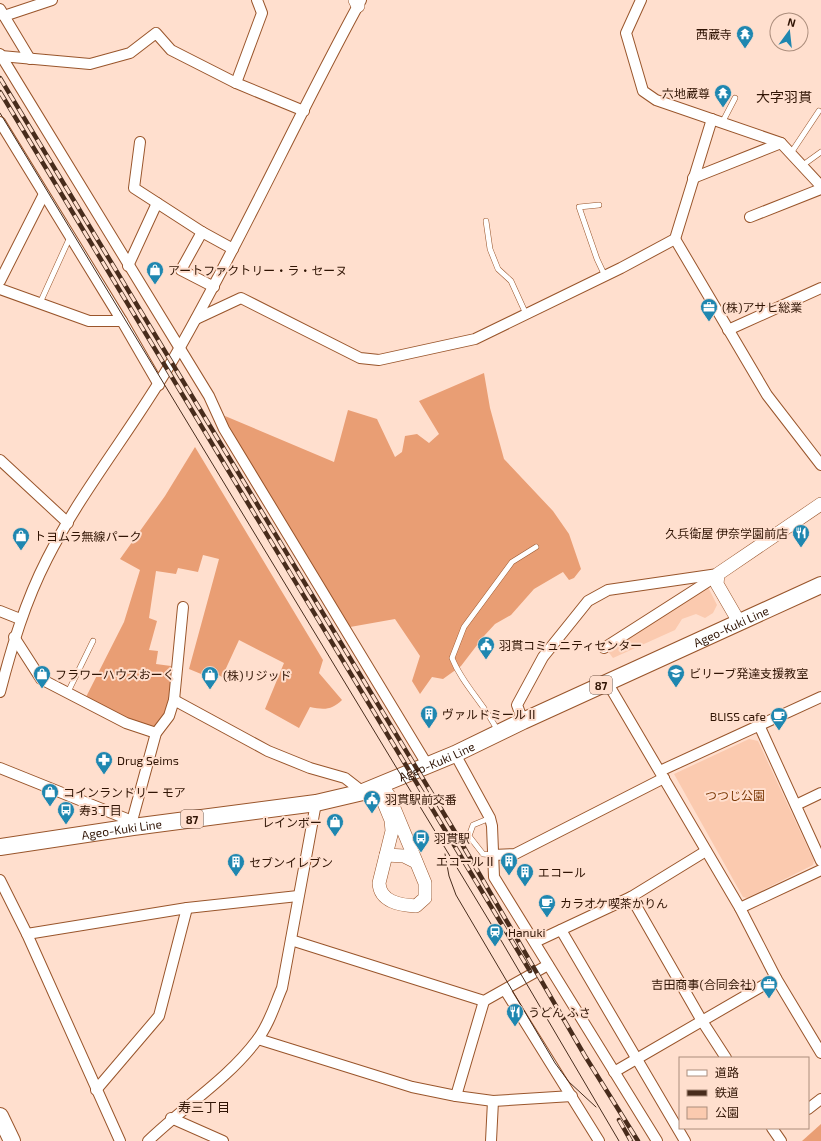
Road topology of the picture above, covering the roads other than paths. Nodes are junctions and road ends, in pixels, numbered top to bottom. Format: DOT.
graph roads {
  1 [pos="52,0"];
  2 [pos="257,0"];
  3 [pos="641,0"];
  4 [pos="358,2"];
  5 [pos="2,13"];
  6 [pos="0,55"];
  7 [pos="30,59"];
  8 [pos="236,83"];
  9 [pos="735,98"];
  10 [pos="304,111"];
  11 [pos="819,111"];
  12 [pos="712,119"];
  13 [pos="0,122"];
  14 [pos="722,123"];
  15 [pos="140,142"];
  16 [pos="782,143"];
  17 [pos="821,152"];
  18 [pos="791,153"];
  19 [pos="803,165"];
  20 [pos="694,178"];
  21 [pos="821,186"];
  22 [pos="821,189"];
  23 [pos="44,194"];
  24 [pos="157,203"];
  25 [pos="599,205"];
  26 [pos="750,217"];
  27 [pos="486,221"];
  28 [pos="202,232"];
  29 [pos="70,236"];
  30 [pos="675,238"];
  31 [pos="234,249"];
  32 [pos="128,266"];
  33 [pos="605,276"];
  34 [pos="0,281"];
  35 [pos="214,287"];
  36 [pos="821,288"];
  37 [pos="0,289"];
  38 [pos="40,303"];
  39 [pos="526,314"];
  40 [pos="196,319"];
  41 [pos="122,321"];
  42 [pos="728,330"];
  43 [pos="179,350"];
  44 [pos="159,385"];
  45 [pos="0,460"];
  46 [pos="821,465"];
  47 [pos="821,504"];
  48 [pos="68,523"];
  49 [pos="536,547"];
  50 [pos="718,574"];
  51 [pos="821,585"];
  52 [pos="183,607"];
  53 [pos="0,611"];
  54 [pos="20,619"];
  55 [pos="739,622"];
  56 [pos="14,637"];
  57 [pos="94,641"];
  58 [pos="604,648"];
  59 [pos="607,682"];
  60 [pos="0,692"];
  61 [pos="68,692"];
  62 [pos="821,696"];
  63 [pos="174,700"];
  64 [pos="523,721"];
  65 [pos="759,725"];
  66 [pos="156,733"];
  67 [pos="499,733"];
  68 [pos="455,754"];
  69 [pos="428,766"];
  70 [pos="0,768"];
  71 [pos="662,775"];
  72 [pos="382,786"];
  73 [pos="364,792"];
  74 [pos="821,793"];
  75 [pos="316,802"];
  76 [pos="796,805"];
  77 [pos="490,818"];
  78 [pos="132,824"];
  79 [pos="817,841"];
  80 [pos="0,847"];
  81 [pos="706,851"];
  82 [pos="386,855"];
  83 [pos="493,856"];
  84 [pos="821,861"];
  85 [pos="416,862"];
  86 [pos="821,870"];
  87 [pos="0,880"];
  88 [pos="298,896"];
  89 [pos="630,897"];
  90 [pos="187,908"];
  91 [pos="740,908"];
  92 [pos="560,930"];
  93 [pos="27,934"];
  94 [pos="291,940"];
  95 [pos="535,942"];
  96 [pos="548,965"];
  97 [pos="776,978"];
  98 [pos="505,990"];
  99 [pos="484,1001"];
  100 [pos="702,1021"];
  101 [pos="258,1039"];
  102 [pos="821,1053"];
  103 [pos="725,1057"];
  104 [pos="637,1059"];
  105 [pos="614,1072"];
  106 [pos="96,1090"];
  107 [pos="456,1096"];
  108 [pos="572,1096"];
  109 [pos="821,1099"];
  110 [pos="493,1101"];
  111 [pos="809,1108"];
  112 [pos="0,1116"];
  113 [pos="171,1118"];
  114 [pos="12,1141"];
  115 [pos="120,1141"];
  116 [pos="148,1141"];
  117 [pos="224,1141"];
  118 [pos="491,1141"];
  119 [pos="599,1141"];
  120 [pos="657,1141"];
  121 [pos="685,1141"];
  1 -- 5 [label="street"];
  2 -- 8 [label="street"];
  3 -- 12 [label="street"];
  4 -- 10 [label="street"];
  5 -- 7 [label="street"];
  6 -- 7 [label="street"];
  6 -- 32 [label="street"];
  7 -- 8 [label="street"];
  8 -- 10 [label="street"];
  9 -- 14 [label="lane"];
  10 -- 31 [label="street"];
  11 -- 18 [label="lane"];
  12 -- 14 [label="street"];
  12 -- 20 [label="street"];
  13 -- 23 [label="street"];
  14 -- 16 [label="street"];
  15 -- 24 [label="street"];
  16 -- 18 [label="street"];
  16 -- 20 [label="street"];
  17 -- 19 [label="lane"];
  18 -- 19 [label="street"];
  19 -- 21 [label="street"];
  20 -- 30 [label="street"];
  22 -- 26 [label="street"];
  23 -- 29 [label="street"];
  23 -- 34 [label="street"];
  24 -- 28 [label="street"];
  24 -- 32 [label="street"];
  25 -- 33 [label="lane"];
  27 -- 39 [label="lane"];
  28 -- 31 [label="street"];
  28 -- 35 [label="street"];
  29 -- 38 [label="lane"];
  29 -- 41 [label="street"];
  30 -- 33 [label="street"];
  30 -- 42 [label="street"];
  31 -- 35 [label="street"];
  32 -- 43 [label="street"];
  33 -- 39 [label="street"];
  35 -- 40 [label="street"];
  36 -- 42 [label="street"];
  37 -- 38 [label="street"];
  38 -- 41 [label="street"];
  39 -- 40 [label="street"];
  40 -- 43 [label="street"];
  41 -- 44 [label="street"];
  42 -- 46 [label="street"];
  43 -- 44 [label="street"];
  43 -- 69 [label="street"];
  44 -- 48 [label="street"];
  45 -- 48 [label="street"];
  47 -- 50 [label="street"];
  48 -- 54 [label="street"];
  49 -- 67 [label="lane"];
  50 -- 55 [label="street"];
  50 -- 58 [label="street"];
  50 -- 64 [label="street"];
  51 -- 55 [label="main road, Ageo-Kuki Line / 87"];
  52 -- 63 [label="street"];
  53 -- 54 [label="street"];
  54 -- 56 [label="street"];
  55 -- 59 [label="main road, Ageo-Kuki Line / 87"];
  56 -- 60 [label="street"];
  56 -- 61 [label="street"];
  57 -- 61 [label="lane"];
  59 -- 64 [label="main road, Ageo-Kuki Line / 87"];
  59 -- 71 [label="street"];
  61 -- 66 [label="street"];
  62 -- 65 [label="street"];
  63 -- 66 [label="street"];
  63 -- 73 [label="street"];
  64 -- 67 [label="main road, Ageo-Kuki Line / 87"];
  65 -- 71 [label="street"];
  65 -- 76 [label="street"];
  66 -- 78 [label="street"];
  67 -- 68 [label="main road, Ageo-Kuki Line / 87"];
  68 -- 69 [label="main road, Ageo-Kuki Line / 87"];
  68 -- 77 [label="street"];
  69 -- 72 [label="main road, Ageo-Kuki Line / 87"];
  70 -- 78 [label="street"];
  71 -- 81 [label="street"];
  71 -- 83 [label="street"];
  72 -- 73 [label="main road, Ageo-Kuki Line / 87"];
  72 -- 82 [label="street"];
  72 -- 85 [label="street"];
  73 -- 75 [label="main road, Ageo-Kuki Line / 87"];
  74 -- 76 [label="street"];
  75 -- 78 [label="main road, Ageo-Kuki Line / 87"];
  75 -- 88 [label="street"];
  76 -- 79 [label="street"];
  77 -- 83 [label="street"];
  77 -- 83 [label="lane"];
  78 -- 80 [label="main road, Ageo-Kuki Line / 87"];
  79 -- 84 [label="street"];
  81 -- 89 [label="street"];
  81 -- 91 [label="street"];
  82 -- 85 [label="street"];
  82 -- 85 [label="street"];
  83 -- 95 [label="street"];
  86 -- 91 [label="street"];
  87 -- 93 [label="street"];
  88 -- 90 [label="street"];
  88 -- 94 [label="street"];
  89 -- 92 [label="street"];
  89 -- 100 [label="street"];
  90 -- 93 [label="street"];
  90 -- 106 [label="street"];
  91 -- 97 [label="street"];
  92 -- 95 [label="street"];
  92 -- 104 [label="street"];
  93 -- 106 [label="street"];
  94 -- 99 [label="street"];
  94 -- 101 [label="street"];
  95 -- 96 [label="street"];
  96 -- 98 [label="street"];
  96 -- 105 [label="street"];
  97 -- 100 [label="street"];
  97 -- 102 [label="street"];
  98 -- 99 [label="street"];
  98 -- 108 [label="street"];
  99 -- 107 [label="street"];
  100 -- 103 [label="street"];
  100 -- 104 [label="street"];
  101 -- 107 [label="street"];
  101 -- 113 [label="street"];
  104 -- 105 [label="street"];
  104 -- 121 [label="street"];
  105 -- 120 [label="street"];
  106 -- 115 [label="street"];
  107 -- 110 [label="street"];
  108 -- 110 [label="street"];
  108 -- 119 [label="street"];
  109 -- 111 [label="street"];
  110 -- 118 [label="street"];
  112 -- 114 [label="main road"];
  113 -- 116 [label="street"];
  113 -- 117 [label="street"];
}
